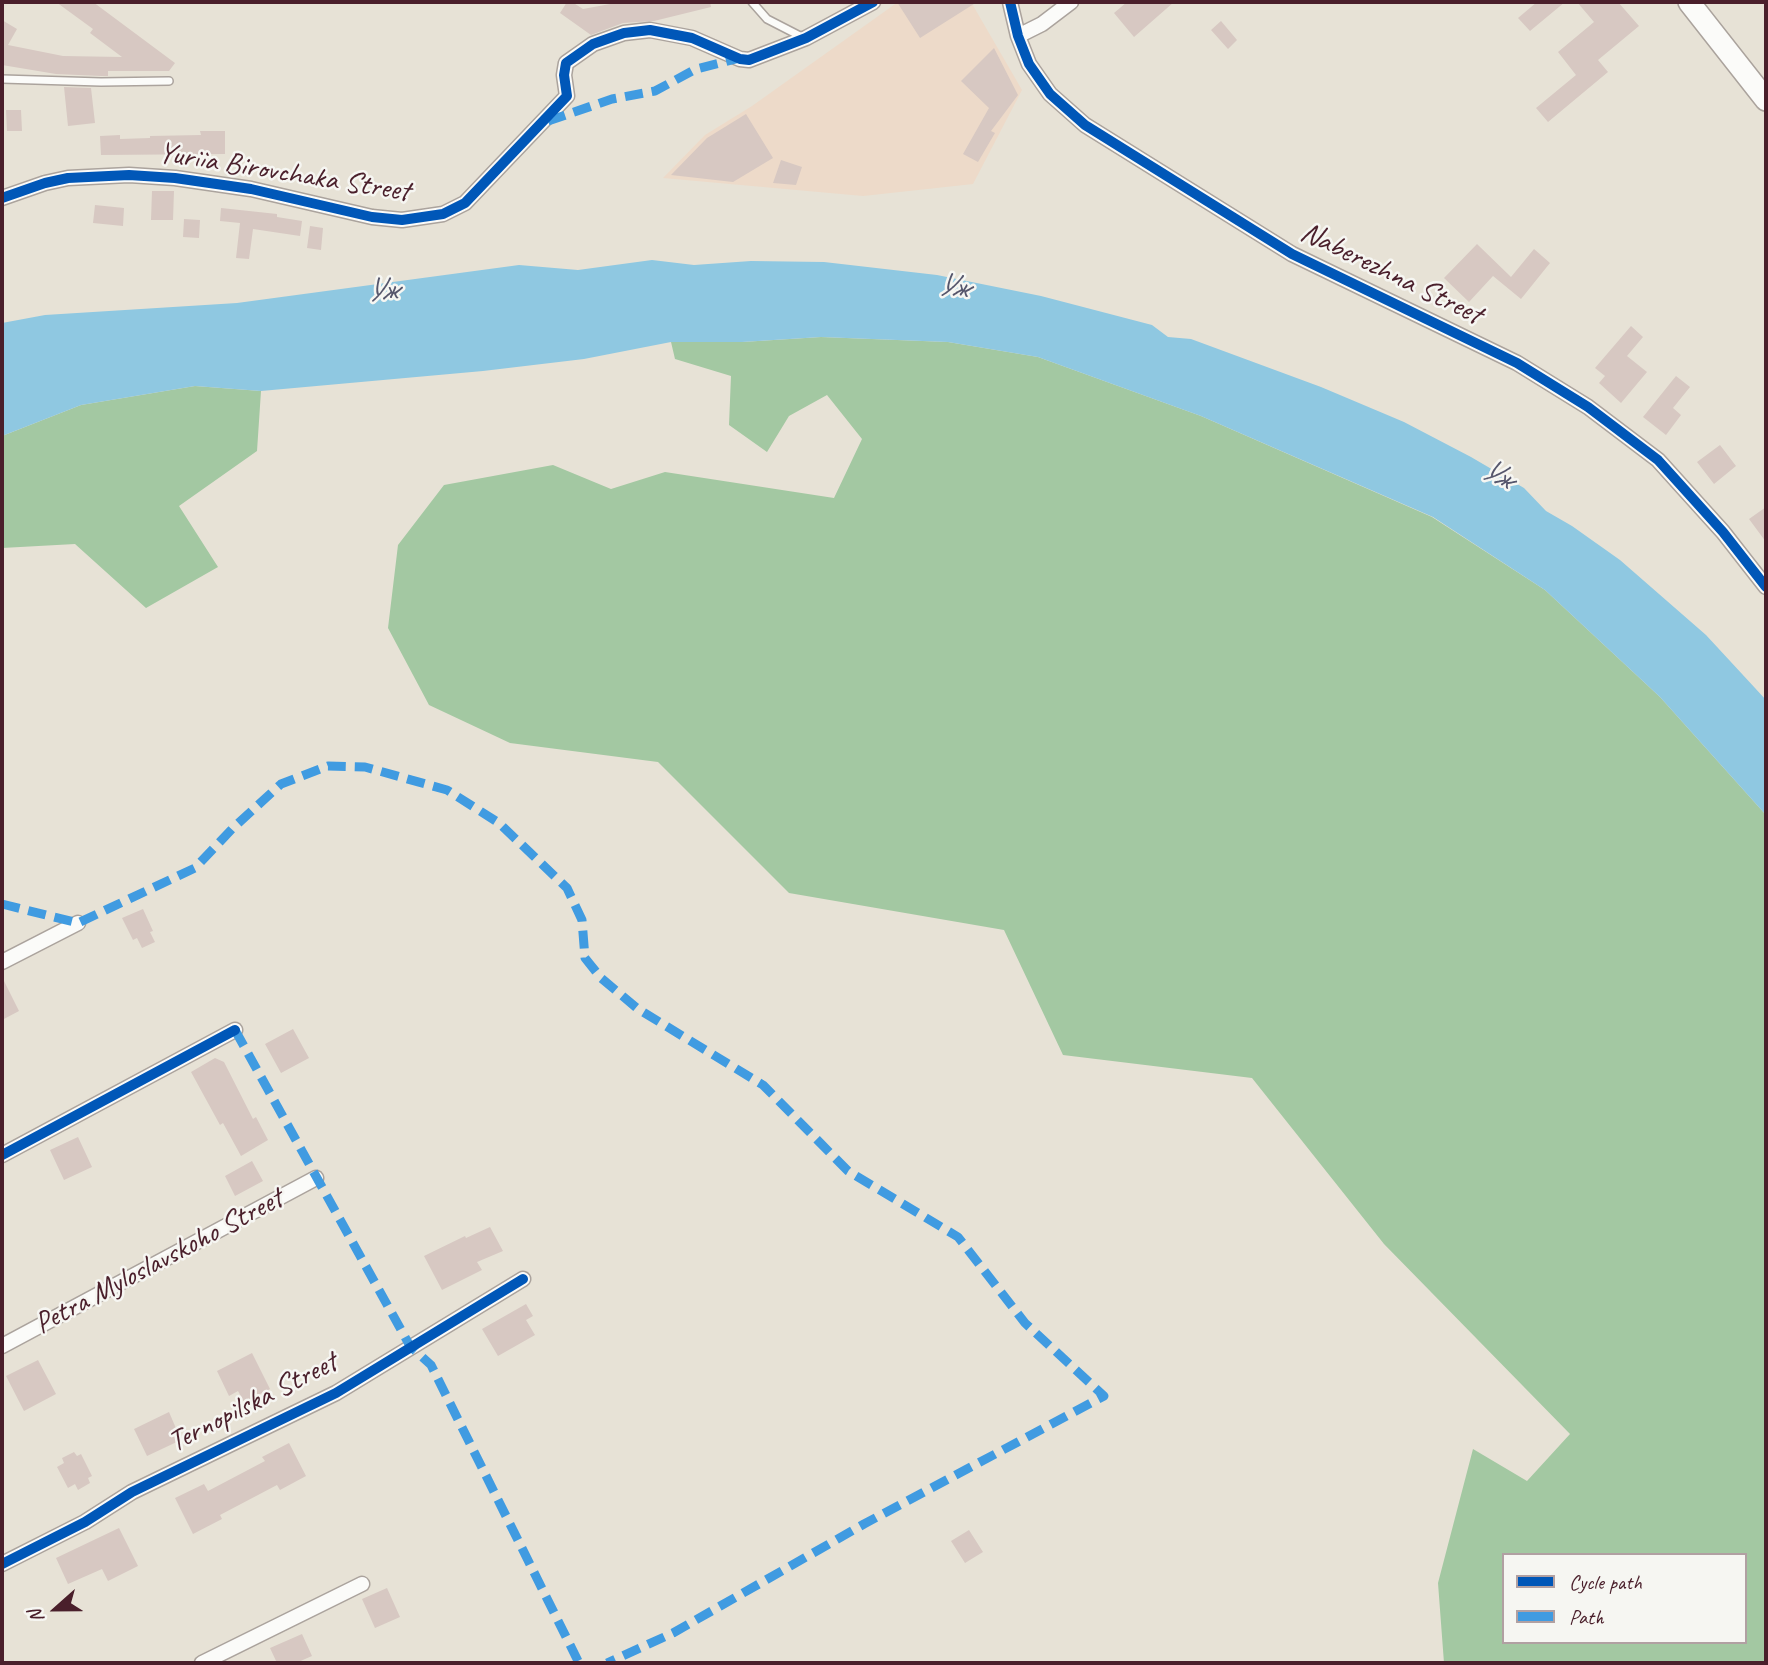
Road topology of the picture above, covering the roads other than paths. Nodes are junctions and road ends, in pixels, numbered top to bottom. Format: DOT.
graph roads {
  1 [pos="752,2"];
  2 [pos="873,2"];
  3 [pos="1010,2"];
  4 [pos="1071,2"];
  5 [pos="1689,2"];
  6 [pos="1018,36"];
  7 [pos="806,38"];
  8 [pos="2,79"];
  9 [pos="169,80"];
  10 [pos="1766,100"];
  11 [pos="2,198"];
  12 [pos="1766,587"];
  13 [pos="78,923"];
  14 [pos="2,962"];
  15 [pos="235,1030"];
  16 [pos="2,1155"];
  17 [pos="316,1178"];
  18 [pos="523,1279"];
  19 [pos="2,1346"];
  20 [pos="2,1564"];
  21 [pos="362,1584"];
  22 [pos="202,1663"];
  1 -- 7 [label="lane"];
  2 -- 7 [label="street, Yuriia Birovchaka Street"];
  3 -- 6 [label="street, Naberezhna Street"];
  4 -- 6 [label="street"];
  5 -- 10 [label="street"];
  6 -- 12 [label="street, Naberezhna Street"];
  7 -- 11 [label="street, Yuriia Birovchaka Street"];
  8 -- 9 [label="lane"];
  13 -- 14 [label="street"];
  15 -- 16 [label="street"];
  17 -- 19 [label="street, Petra Myloslavskoho Street"];
  18 -- 20 [label="street, Ternopilska Street"];
  21 -- 22 [label="street"];
}
